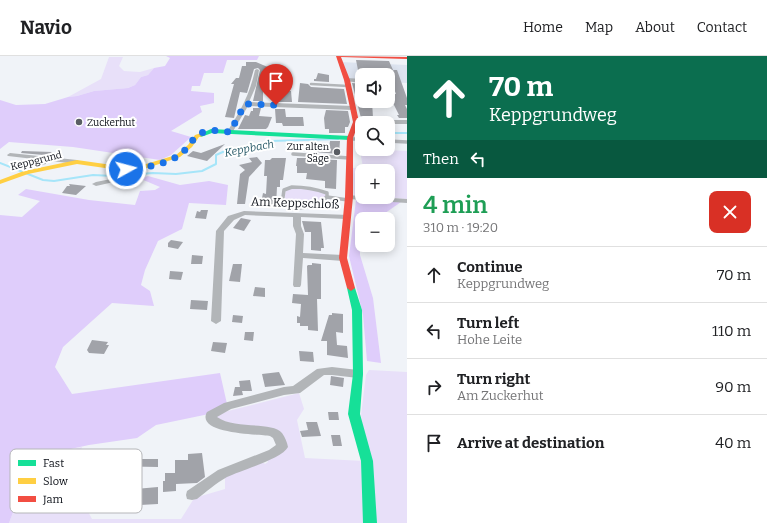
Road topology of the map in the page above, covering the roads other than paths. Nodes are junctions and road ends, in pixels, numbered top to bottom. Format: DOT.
graph roads {
  1 [pos="338,56"];
  2 [pos="407,58"];
  3 [pos="256,70"];
  4 [pos="355,82"];
  5 [pos="348,83"];
  6 [pos="311,84"];
  7 [pos="245,104"];
  8 [pos="353,108"];
  9 [pos="355,117"];
  10 [pos="395,122"];
  11 [pos="407,122"];
  12 [pos="355,125"];
  13 [pos="230,132"];
  14 [pos="350,138"];
  15 [pos="355,138"];
  16 [pos="395,141"];
  17 [pos="407,142"];
  18 [pos="293,154"];
  19 [pos="10,155"];
  20 [pos="349,158"];
  21 [pos="77,162"];
  22 [pos="134,171"];
  23 [pos="0,182"];
  24 [pos="96,184"];
  25 [pos="327,197"];
  26 [pos="349,198"];
  27 [pos="407,201"];
  28 [pos="297,215"];
  29 [pos="346,217"];
  30 [pos="299,254"];
  31 [pos="343,258"];
  32 [pos="297,285"];
  33 [pos="216,321"];
  34 [pos="358,374"];
  35 [pos="192,495"];
  36 [pos="370,523"];
  1 -- 2 [label="street"];
  1 -- 5 [label="street"];
  3 -- 7 [label="street"];
  4 -- 5 [label="street"];
  5 -- 6 [label="lane"];
  5 -- 8 [label="street"];
  7 -- 8 [label="street"];
  7 -- 13 [label="street"];
  8 -- 9 [label="street"];
  10 -- 11 [label="street"];
  12 -- 14 [label="street"];
  13 -- 14 [label="street"];
  13 -- 22 [label="street, Keppgrund"];
  14 -- 15 [label="lane"];
  14 -- 20 [label="street"];
  16 -- 17 [label="lane"];
  18 -- 20 [label="lane"];
  19 -- 21 [label="street, Keppgrund"];
  20 -- 26 [label="street"];
  21 -- 22 [label="street, Keppgrund"];
  21 -- 23 [label="street, Keppgrund"];
  22 -- 24 [label="street"];
  25 -- 25 [label="lane"];
  25 -- 26 [label="lane"];
  26 -- 27 [label="street"];
  26 -- 29 [label="street"];
  28 -- 29 [label="street, Am Keppschloß"];
  28 -- 30 [label="street"];
  28 -- 33 [label="street, Am Keppschloß"];
  29 -- 31 [label="street"];
  30 -- 31 [label="street"];
  30 -- 32 [label="street"];
  31 -- 34 [label="street"];
  34 -- 35 [label="street"];
  34 -- 36 [label="street"];
}
